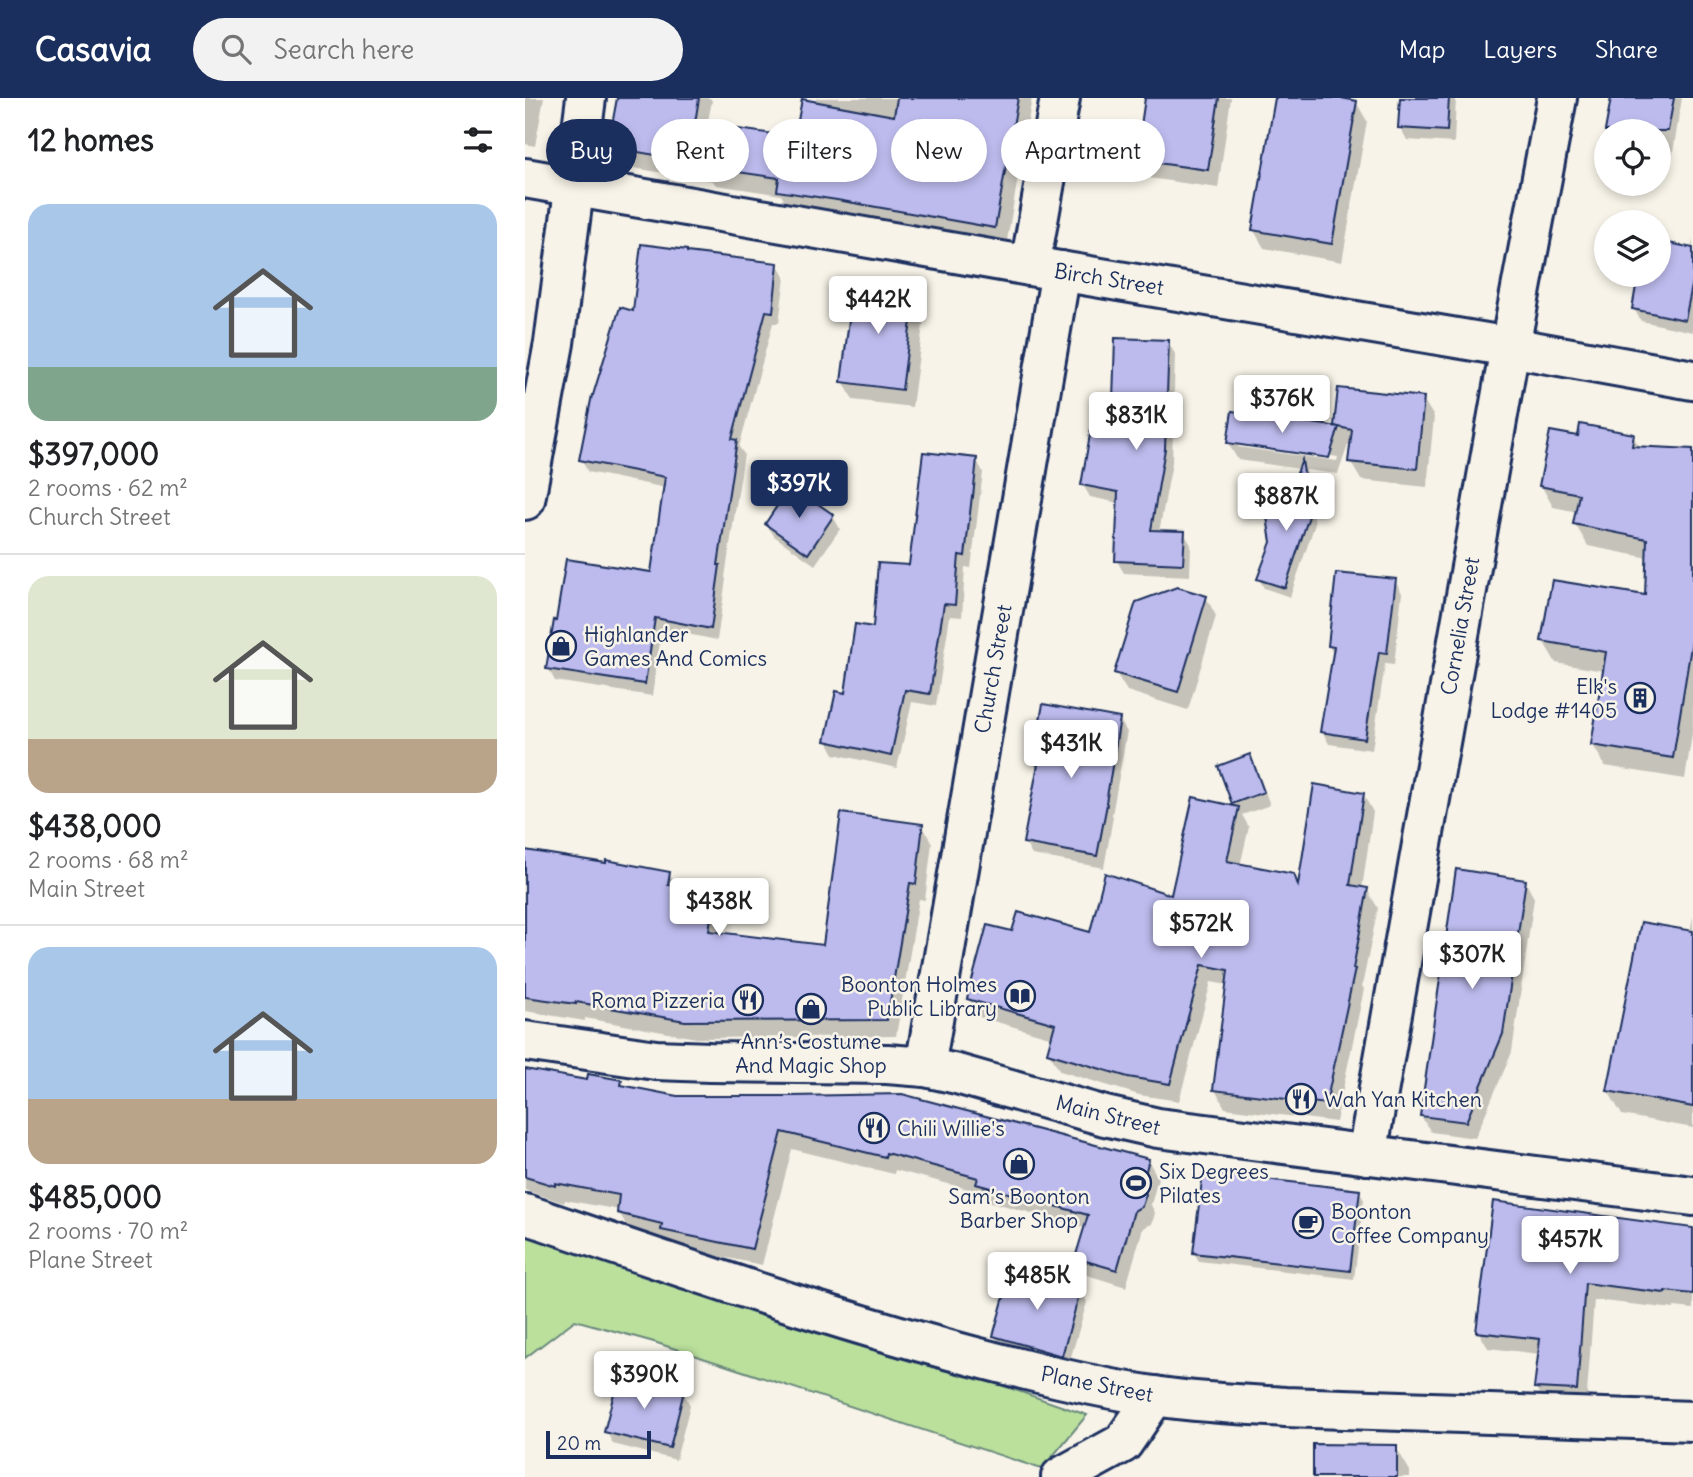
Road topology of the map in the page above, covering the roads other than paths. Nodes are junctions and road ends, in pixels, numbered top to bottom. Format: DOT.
graph roads {
  1 [pos="586,98"];
  2 [pos="1060,98"];
  3 [pos="1557,98"];
  4 [pos="525,178"];
  5 [pos="574,187"];
  6 [pos="1046,268"];
  7 [pos="1510,347"];
  8 [pos="1693,380"];
  9 [pos="525,500"];
  10 [pos="525,1041"];
  11 [pos="925,1067"];
  12 [pos="1367,1155"];
  13 [pos="1693,1196"];
  14 [pos="525,1214"];
  15 [pos="1155,1396"];
  16 [pos="1693,1421"];
  17 [pos="1061,1477"];
  1 -- 5 [label="street"];
  2 -- 6 [label="street, Church Street"];
  3 -- 7 [label="street, Cornelia Street"];
  4 -- 5 [label="street, Birch Street"];
  5 -- 6 [label="street, Birch Street"];
  5 -- 9 [label="street"];
  6 -- 7 [label="street, Birch Street"];
  6 -- 11 [label="street, Church Street"];
  7 -- 8 [label="street, Birch Street"];
  7 -- 12 [label="street, Cornelia Street"];
  10 -- 11 [label="street, Main Street"];
  11 -- 12 [label="street, Main Street"];
  12 -- 13 [label="street, Main Street"];
  14 -- 15 [label="street, Plane Street"];
  15 -- 16 [label="street, Plane Street"];
  15 -- 17 [label="street"];
}
